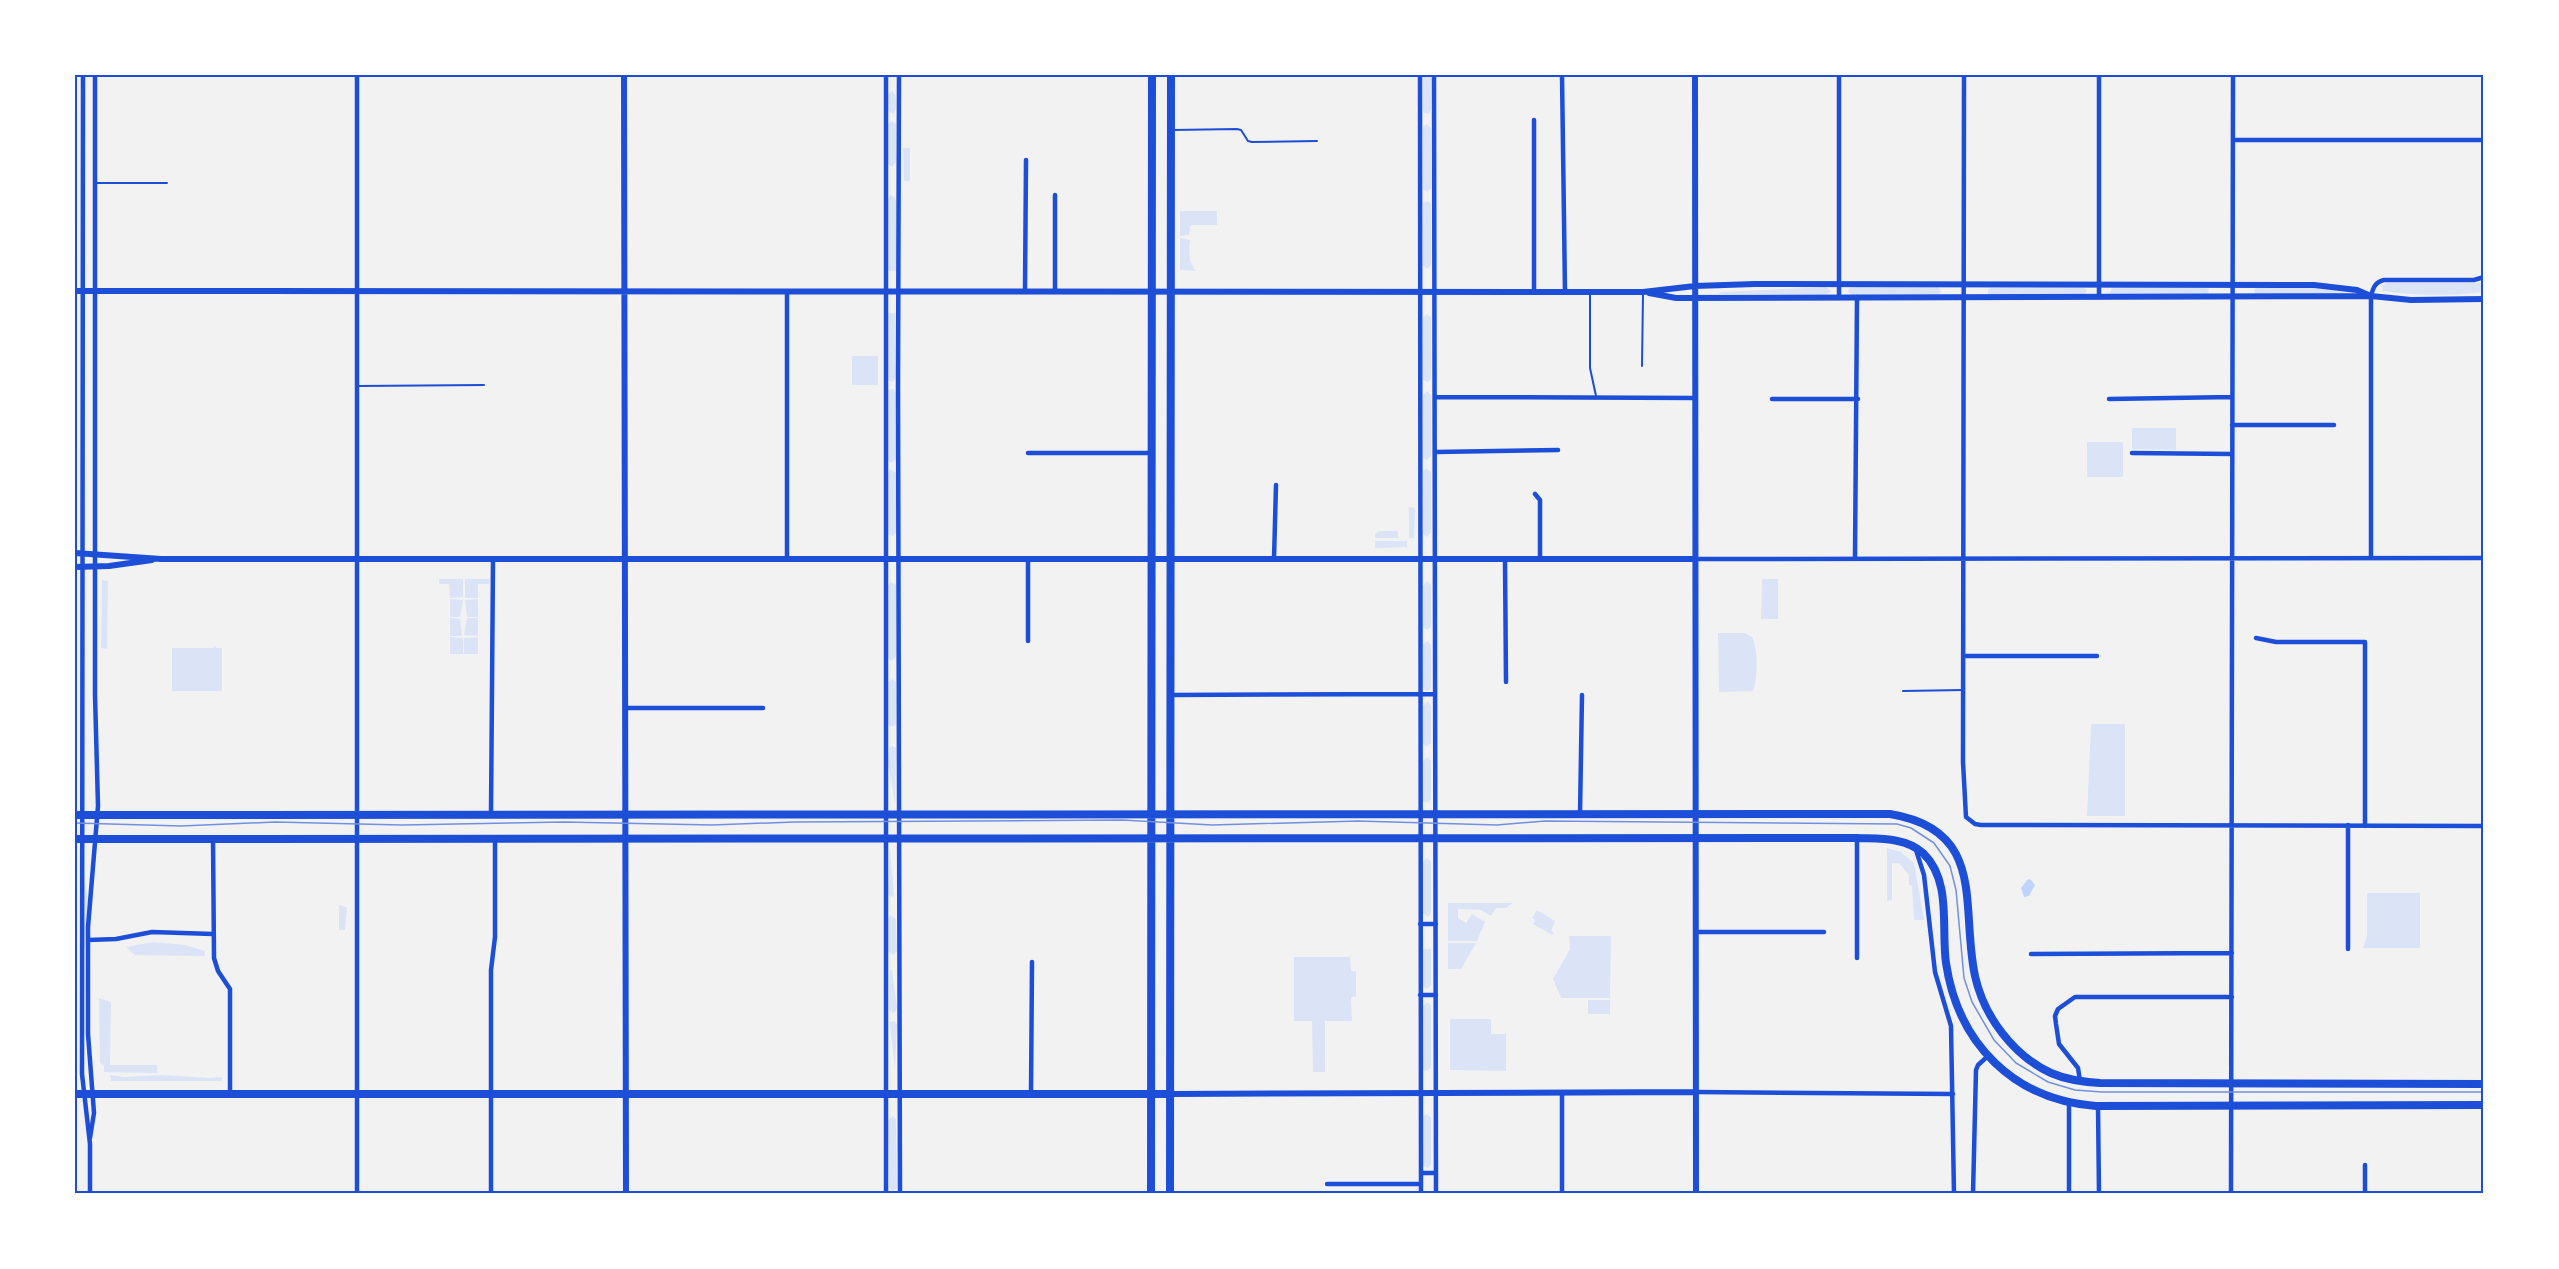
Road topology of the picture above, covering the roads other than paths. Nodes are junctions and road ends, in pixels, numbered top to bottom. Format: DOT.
graph roads {
  1 [pos="83,75"];
  2 [pos="95,75"];
  3 [pos="357,75"];
  4 [pos="624,75"];
  5 [pos="886,75"];
  6 [pos="900,75"];
  7 [pos="1152,75"];
  8 [pos="1171,75"];
  9 [pos="1420,75"];
  10 [pos="1434,75"];
  11 [pos="1562,75"];
  12 [pos="1695,75"];
  13 [pos="1839,75"];
  14 [pos="1964,75"];
  15 [pos="2098,75"];
  16 [pos="2233,75"];
  17 [pos="886,87"];
  18 [pos="899,87"];
  19 [pos="885,117"];
  20 [pos="899,117"];
  21 [pos="1420,119"];
  22 [pos="1434,119"];
  23 [pos="1534,120"];
  24 [pos="1171,130"];
  25 [pos="2233,140"];
  26 [pos="2484,140"];
  27 [pos="1317,141"];
  28 [pos="1026,160"];
  29 [pos="885,170"];
  30 [pos="899,170"];
  31 [pos="95,183"];
  32 [pos="167,183"];
  33 [pos="885,191"];
  34 [pos="899,191"];
  35 [pos="1055,195"];
  36 [pos="1420,195"];
  37 [pos="1434,195"];
  38 [pos="2484,277"];
  39 [pos="1839,284"];
  40 [pos="1964,285"];
  41 [pos="2099,285"];
  42 [pos="2232,285"];
  43 [pos="1695,286"];
  44 [pos="75,291"];
  45 [pos="83,291"];
  46 [pos="95,291"];
  47 [pos="357,291"];
  48 [pos="624,292"];
  49 [pos="787,292"];
  50 [pos="885,292"];
  51 [pos="898,292"];
  52 [pos="1025,292"];
  53 [pos="1055,292"];
  54 [pos="1151,292"];
  55 [pos="1170,292"];
  56 [pos="1420,292"];
  57 [pos="1435,292"];
  58 [pos="1534,292"];
  59 [pos="1565,292"];
  60 [pos="1590,292"];
  61 [pos="1643,292"];
  62 [pos="1839,297"];
  63 [pos="1857,297"];
  64 [pos="1964,297"];
  65 [pos="2232,297"];
  66 [pos="2371,297"];
  67 [pos="1695,298"];
  68 [pos="2099,298"];
  69 [pos="2484,299"];
  70 [pos="1642,366"];
  71 [pos="484,385"];
  72 [pos="357,386"];
  73 [pos="885,386"];
  74 [pos="898,386"];
  75 [pos="1420,387"];
  76 [pos="1435,387"];
  77 [pos="1435,397"];
  78 [pos="2232,397"];
  79 [pos="1597,398"];
  80 [pos="1695,398"];
  81 [pos="1772,399"];
  82 [pos="1858,399"];
  83 [pos="2109,399"];
  84 [pos="2232,425"];
  85 [pos="2334,425"];
  86 [pos="1558,450"];
  87 [pos="1435,452"];
  88 [pos="1028,453"];
  89 [pos="1152,453"];
  90 [pos="2132,453"];
  91 [pos="2232,454"];
  92 [pos="1435,463"];
  93 [pos="1420,464"];
  94 [pos="886,466"];
  95 [pos="898,466"];
  96 [pos="1276,485"];
  97 [pos="1535,494"];
  98 [pos="75,553"];
  99 [pos="83,553"];
  100 [pos="96,553"];
  101 [pos="1152,558"];
  102 [pos="1170,558"];
  103 [pos="1963,558"];
  104 [pos="2231,558"];
  105 [pos="2371,558"];
  106 [pos="2484,558"];
  107 [pos="161,559"];
  108 [pos="358,559"];
  109 [pos="493,559"];
  110 [pos="625,559"];
  111 [pos="787,559"];
  112 [pos="886,559"];
  113 [pos="898,559"];
  114 [pos="1028,559"];
  115 [pos="1274,559"];
  116 [pos="1505,559"];
  117 [pos="1540,559"];
  118 [pos="1695,559"];
  119 [pos="1855,559"];
  120 [pos="1420,560"];
  121 [pos="1435,560"];
  122 [pos="75,567"];
  123 [pos="83,567"];
  124 [pos="96,567"];
  125 [pos="1420,633"];
  126 [pos="1435,634"];
  127 [pos="2256,638"];
  128 [pos="1028,641"];
  129 [pos="1963,656"];
  130 [pos="2097,656"];
  131 [pos="885,670"];
  132 [pos="898,670"];
  133 [pos="1506,682"];
  134 [pos="1964,690"];
  135 [pos="1902,691"];
  136 [pos="1420,694"];
  137 [pos="1435,694"];
  138 [pos="1170,695"];
  139 [pos="1582,695"];
  140 [pos="625,708"];
  141 [pos="764,708"];
  142 [pos="885,739"];
  143 [pos="899,739"];
  144 [pos="1420,751"];
  145 [pos="1435,752"];
  146 [pos="1420,813"];
  147 [pos="358,814"];
  148 [pos="626,814"];
  149 [pos="885,814"];
  150 [pos="899,814"];
  151 [pos="1151,814"];
  152 [pos="1171,814"];
  153 [pos="1435,814"];
  154 [pos="1580,814"];
  155 [pos="1696,814"];
  156 [pos="79,815"];
  157 [pos="491,815"];
  158 [pos="97,816"];
  159 [pos="2232,825"];
  160 [pos="2348,825"];
  161 [pos="2365,826"];
  162 [pos="2484,826"];
  163 [pos="1436,837"];
  164 [pos="213,838"];
  165 [pos="358,838"];
  166 [pos="495,838"];
  167 [pos="626,838"];
  168 [pos="885,838"];
  169 [pos="1151,838"];
  170 [pos="1171,838"];
  171 [pos="1420,838"];
  172 [pos="1696,838"];
  173 [pos="1857,838"];
  174 [pos="78,839"];
  175 [pos="94,839"];
  176 [pos="899,839"];
  177 [pos="1912,846"];
  178 [pos="885,903"];
  179 [pos="899,903"];
  180 [pos="1420,924"];
  181 [pos="1436,924"];
  182 [pos="1824,932"];
  183 [pos="1696,933"];
  184 [pos="213,934"];
  185 [pos="88,940"];
  186 [pos="2348,949"];
  187 [pos="2232,953"];
  188 [pos="2031,954"];
  189 [pos="1857,958"];
  190 [pos="1032,962"];
  191 [pos="885,963"];
  192 [pos="899,963"];
  193 [pos="1420,995"];
  194 [pos="1436,995"];
  195 [pos="2232,997"];
  196 [pos="885,1018"];
  197 [pos="899,1018"];
  198 [pos="1988,1056"];
  199 [pos="2080,1081"];
  200 [pos="2232,1084"];
  201 [pos="2484,1084"];
  202 [pos="1562,1092"];
  203 [pos="1696,1092"];
  204 [pos="1420,1093"];
  205 [pos="1436,1093"];
  206 [pos="83,1094"];
  207 [pos="230,1094"];
  208 [pos="357,1094"];
  209 [pos="491,1094"];
  210 [pos="626,1094"];
  211 [pos="886,1094"];
  212 [pos="899,1094"];
  213 [pos="1030,1094"];
  214 [pos="1151,1094"];
  215 [pos="1171,1094"];
  216 [pos="1953,1094"];
  217 [pos="2069,1103"];
  218 [pos="2484,1105"];
  219 [pos="2098,1106"];
  220 [pos="2232,1106"];
  221 [pos="90,1144"];
  222 [pos="2365,1165"];
  223 [pos="1421,1173"];
  224 [pos="1436,1173"];
  225 [pos="1327,1184"];
  226 [pos="1421,1184"];
  227 [pos="90,1194"];
  228 [pos="357,1194"];
  229 [pos="491,1194"];
  230 [pos="626,1194"];
  231 [pos="886,1194"];
  232 [pos="900,1194"];
  233 [pos="1151,1194"];
  234 [pos="1170,1194"];
  235 [pos="1421,1194"];
  236 [pos="1436,1194"];
  237 [pos="1562,1194"];
  238 [pos="1696,1194"];
  239 [pos="1954,1194"];
  240 [pos="1973,1194"];
  241 [pos="2069,1194"];
  242 [pos="2099,1194"];
  243 [pos="2231,1194"];
  244 [pos="2365,1194"];
  1 -- 45 [label="street"];
  2 -- 31 [label="street"];
  3 -- 47 [label="street"];
  4 -- 48 [label="street"];
  5 -- 17 [label="street"];
  6 -- 18 [label="street"];
  7 -- 54 [label="main road"];
  8 -- 24 [label="main road"];
  9 -- 21 [label="street"];
  10 -- 22 [label="street"];
  11 -- 59 [label="street"];
  12 -- 43 [label="street"];
  13 -- 39 [label="street"];
  14 -- 40 [label="street"];
  15 -- 41 [label="street"];
  16 -- 25 [label="street"];
  17 -- 18 [label="street"];
  17 -- 19 [label="street"];
  18 -- 20 [label="street"];
  19 -- 20 [label="street"];
  19 -- 29 [label="street"];
  20 -- 30 [label="street"];
  21 -- 22 [label="street"];
  21 -- 36 [label="street"];
  22 -- 37 [label="street"];
  23 -- 58 [label="street"];
  24 -- 27 [label="lane"];
  24 -- 55 [label="main road"];
  25 -- 26 [label="street"];
  25 -- 42 [label="street"];
  28 -- 52 [label="street"];
  29 -- 30 [label="street"];
  29 -- 33 [label="street"];
  30 -- 34 [label="street"];
  31 -- 32 [label="lane"];
  31 -- 46 [label="street"];
  33 -- 34 [label="street"];
  33 -- 50 [label="street"];
  34 -- 51 [label="street"];
  35 -- 53 [label="street"];
  36 -- 37 [label="street"];
  36 -- 56 [label="street"];
  37 -- 57 [label="street"];
  38 -- 66 [label="street"];
  39 -- 40 [label="street"];
  39 -- 43 [label="street"];
  39 -- 62 [label="street"];
  40 -- 41 [label="street"];
  40 -- 64 [label="street"];
  41 -- 42 [label="street"];
  41 -- 68 [label="street"];
  42 -- 65 [label="street"];
  42 -- 66 [label="street"];
  43 -- 61 [label="street"];
  43 -- 67 [label="street"];
  44 -- 45 [label="street"];
  45 -- 46 [label="street"];
  45 -- 99 [label="street"];
  46 -- 47 [label="street"];
  46 -- 100 [label="street"];
  47 -- 48 [label="street"];
  47 -- 72 [label="street"];
  48 -- 49 [label="street"];
  48 -- 110 [label="street"];
  49 -- 50 [label="street"];
  49 -- 111 [label="street"];
  50 -- 51 [label="street"];
  50 -- 73 [label="street"];
  51 -- 52 [label="street"];
  51 -- 74 [label="street"];
  52 -- 53 [label="street"];
  53 -- 54 [label="street"];
  54 -- 55 [label="street"];
  54 -- 89 [label="main road"];
  55 -- 56 [label="street"];
  55 -- 102 [label="main road"];
  56 -- 57 [label="street"];
  56 -- 75 [label="street"];
  57 -- 58 [label="street"];
  57 -- 76 [label="street"];
  58 -- 59 [label="street"];
  59 -- 60 [label="street"];
  60 -- 61 [label="street"];
  60 -- 79 [label="lane"];
  61 -- 67 [label="street"];
  61 -- 70 [label="lane"];
  62 -- 63 [label="street"];
  62 -- 67 [label="street"];
  63 -- 64 [label="street"];
  63 -- 82 [label="street"];
  64 -- 68 [label="street"];
  64 -- 103 [label="street"];
  65 -- 66 [label="street"];
  65 -- 68 [label="street"];
  65 -- 78 [label="street"];
  66 -- 69 [label="street"];
  66 -- 105 [label="street"];
  67 -- 80 [label="street"];
  71 -- 72 [label="lane"];
  72 -- 108 [label="street"];
  73 -- 74 [label="street"];
  73 -- 94 [label="street"];
  74 -- 95 [label="street"];
  75 -- 76 [label="street"];
  75 -- 93 [label="street"];
  76 -- 77 [label="street"];
  77 -- 79 [label="street"];
  77 -- 87 [label="street"];
  78 -- 83 [label="street"];
  78 -- 84 [label="street"];
  79 -- 80 [label="street"];
  80 -- 118 [label="street"];
  81 -- 82 [label="street"];
  82 -- 119 [label="street"];
  84 -- 85 [label="street"];
  84 -- 91 [label="street"];
  86 -- 87 [label="street"];
  87 -- 92 [label="street"];
  88 -- 89 [label="street"];
  89 -- 101 [label="main road"];
  90 -- 91 [label="street"];
  91 -- 104 [label="street"];
  92 -- 93 [label="street"];
  92 -- 121 [label="street"];
  93 -- 120 [label="street"];
  94 -- 95 [label="street"];
  94 -- 112 [label="street"];
  95 -- 113 [label="street"];
  96 -- 115 [label="street"];
  97 -- 117 [label="street"];
  98 -- 99 [label="street"];
  99 -- 100 [label="street"];
  99 -- 123 [label="street"];
  100 -- 107 [label="street"];
  100 -- 124 [label="street"];
  101 -- 102 [label="street"];
  101 -- 114 [label="street"];
  101 -- 151 [label="main road"];
  102 -- 115 [label="street"];
  102 -- 138 [label="main road"];
  103 -- 104 [label="street"];
  103 -- 119 [label="street"];
  103 -- 129 [label="street"];
  104 -- 105 [label="street"];
  104 -- 159 [label="street"];
  105 -- 106 [label="street"];
  107 -- 108 [label="street"];
  107 -- 124 [label="street"];
  108 -- 109 [label="street"];
  108 -- 147 [label="street"];
  109 -- 110 [label="street"];
  109 -- 157 [label="street"];
  110 -- 111 [label="street"];
  110 -- 140 [label="street"];
  111 -- 112 [label="street"];
  112 -- 113 [label="street"];
  112 -- 131 [label="street"];
  113 -- 114 [label="street"];
  113 -- 132 [label="street"];
  114 -- 128 [label="street"];
  115 -- 120 [label="street"];
  116 -- 117 [label="street"];
  116 -- 121 [label="street"];
  116 -- 133 [label="street"];
  117 -- 118 [label="street"];
  118 -- 119 [label="street"];
  118 -- 155 [label="street"];
  120 -- 121 [label="street"];
  120 -- 125 [label="street"];
  121 -- 126 [label="street"];
  122 -- 123 [label="street"];
  123 -- 124 [label="street"];
  123 -- 156 [label="street"];
  124 -- 158 [label="street"];
  125 -- 126 [label="street"];
  125 -- 136 [label="street"];
  126 -- 137 [label="street"];
  127 -- 161 [label="street"];
  129 -- 130 [label="street"];
  129 -- 134 [label="street"];
  131 -- 132 [label="street"];
  131 -- 142 [label="street"];
  132 -- 143 [label="street"];
  134 -- 135 [label="lane"];
  134 -- 159 [label="street"];
  136 -- 137 [label="street"];
  136 -- 138 [label="street"];
  136 -- 144 [label="street"];
  137 -- 145 [label="street"];
  138 -- 152 [label="main road"];
  139 -- 154 [label="street"];
  140 -- 141 [label="street"];
  140 -- 148 [label="street"];
  142 -- 143 [label="street"];
  142 -- 149 [label="street"];
  143 -- 150 [label="street"];
  144 -- 145 [label="street"];
  144 -- 146 [label="street"];
  145 -- 153 [label="street"];
  146 -- 152 [label="main road"];
  146 -- 153 [label="main road"];
  146 -- 171 [label="street"];
  147 -- 157 [label="main road"];
  147 -- 158 [label="main road"];
  147 -- 165 [label="street"];
  148 -- 149 [label="main road"];
  148 -- 157 [label="main road"];
  148 -- 167 [label="street"];
  149 -- 150 [label="main road"];
  149 -- 168 [label="street"];
  150 -- 151 [label="main road"];
  150 -- 176 [label="street"];
  151 -- 152 [label="main road"];
  151 -- 169 [label="main road"];
  152 -- 170 [label="main road"];
  153 -- 154 [label="main road"];
  153 -- 163 [label="street"];
  154 -- 155 [label="main road"];
  155 -- 172 [label="street"];
  155 -- 199 [label="main road"];
  156 -- 158 [label="main road"];
  156 -- 174 [label="street"];
  158 -- 175 [label="street"];
  159 -- 160 [label="street"];
  159 -- 187 [label="street"];
  160 -- 161 [label="street"];
  160 -- 186 [label="street"];
  161 -- 162 [label="street"];
  163 -- 171 [label="main road"];
  163 -- 172 [label="main road"];
  163 -- 181 [label="street"];
  164 -- 165 [label="main road"];
  164 -- 175 [label="main road"];
  164 -- 184 [label="street"];
  165 -- 166 [label="main road"];
  165 -- 208 [label="street"];
  166 -- 167 [label="main road"];
  166 -- 209 [label="street"];
  167 -- 168 [label="main road"];
  167 -- 210 [label="street"];
  168 -- 176 [label="main road"];
  168 -- 178 [label="street"];
  169 -- 170 [label="main road"];
  169 -- 176 [label="main road"];
  169 -- 214 [label="main road"];
  170 -- 171 [label="main road"];
  170 -- 215 [label="main road"];
  171 -- 180 [label="street"];
  172 -- 173 [label="main road"];
  172 -- 183 [label="street"];
  173 -- 177 [label="main road"];
  173 -- 189 [label="street"];
  174 -- 175 [label="main road"];
  174 -- 206 [label="street"];
  175 -- 185 [label="street"];
  176 -- 179 [label="street"];
  177 -- 198 [label="main road"];
  177 -- 216 [label="street"];
  178 -- 179 [label="street"];
  178 -- 191 [label="street"];
  179 -- 192 [label="street"];
  180 -- 181 [label="street"];
  180 -- 193 [label="street"];
  181 -- 194 [label="street"];
  182 -- 183 [label="street"];
  183 -- 203 [label="street"];
  184 -- 185 [label="street"];
  184 -- 207 [label="street"];
  185 -- 206 [label="street"];
  187 -- 188 [label="street"];
  187 -- 195 [label="street"];
  190 -- 213 [label="street"];
  191 -- 192 [label="street"];
  191 -- 196 [label="street"];
  192 -- 197 [label="street"];
  193 -- 194 [label="street"];
  193 -- 204 [label="street"];
  194 -- 205 [label="street"];
  195 -- 199 [label="street"];
  195 -- 200 [label="street"];
  196 -- 197 [label="street"];
  196 -- 211 [label="street"];
  197 -- 212 [label="street"];
  198 -- 217 [label="main road"];
  198 -- 240 [label="street"];
  199 -- 200 [label="main road"];
  200 -- 201 [label="main road"];
  200 -- 220 [label="street"];
  202 -- 203 [label="street"];
  202 -- 205 [label="street"];
  202 -- 237 [label="street"];
  203 -- 216 [label="street"];
  203 -- 238 [label="street"];
  204 -- 205 [label="street"];
  204 -- 215 [label="street"];
  204 -- 223 [label="street"];
  205 -- 224 [label="street"];
  206 -- 207 [label="main road"];
  206 -- 221 [label="street"];
  206 -- 221 [label="street"];
  207 -- 208 [label="main road"];
  208 -- 209 [label="main road"];
  208 -- 228 [label="street"];
  209 -- 210 [label="main road"];
  209 -- 229 [label="street"];
  210 -- 211 [label="main road"];
  210 -- 230 [label="street"];
  211 -- 212 [label="main road"];
  211 -- 231 [label="street"];
  212 -- 213 [label="main road"];
  212 -- 232 [label="street"];
  213 -- 214 [label="main road"];
  214 -- 215 [label="main road"];
  214 -- 233 [label="main road"];
  215 -- 234 [label="main road"];
  216 -- 239 [label="street"];
  217 -- 219 [label="main road"];
  217 -- 241 [label="street"];
  218 -- 220 [label="main road"];
  219 -- 220 [label="main road"];
  219 -- 242 [label="street"];
  220 -- 243 [label="street"];
  221 -- 227 [label="street"];
  222 -- 244 [label="street"];
  223 -- 224 [label="street"];
  223 -- 226 [label="street"];
  224 -- 236 [label="street"];
  225 -- 226 [label="street"];
  226 -- 235 [label="street"];
}
